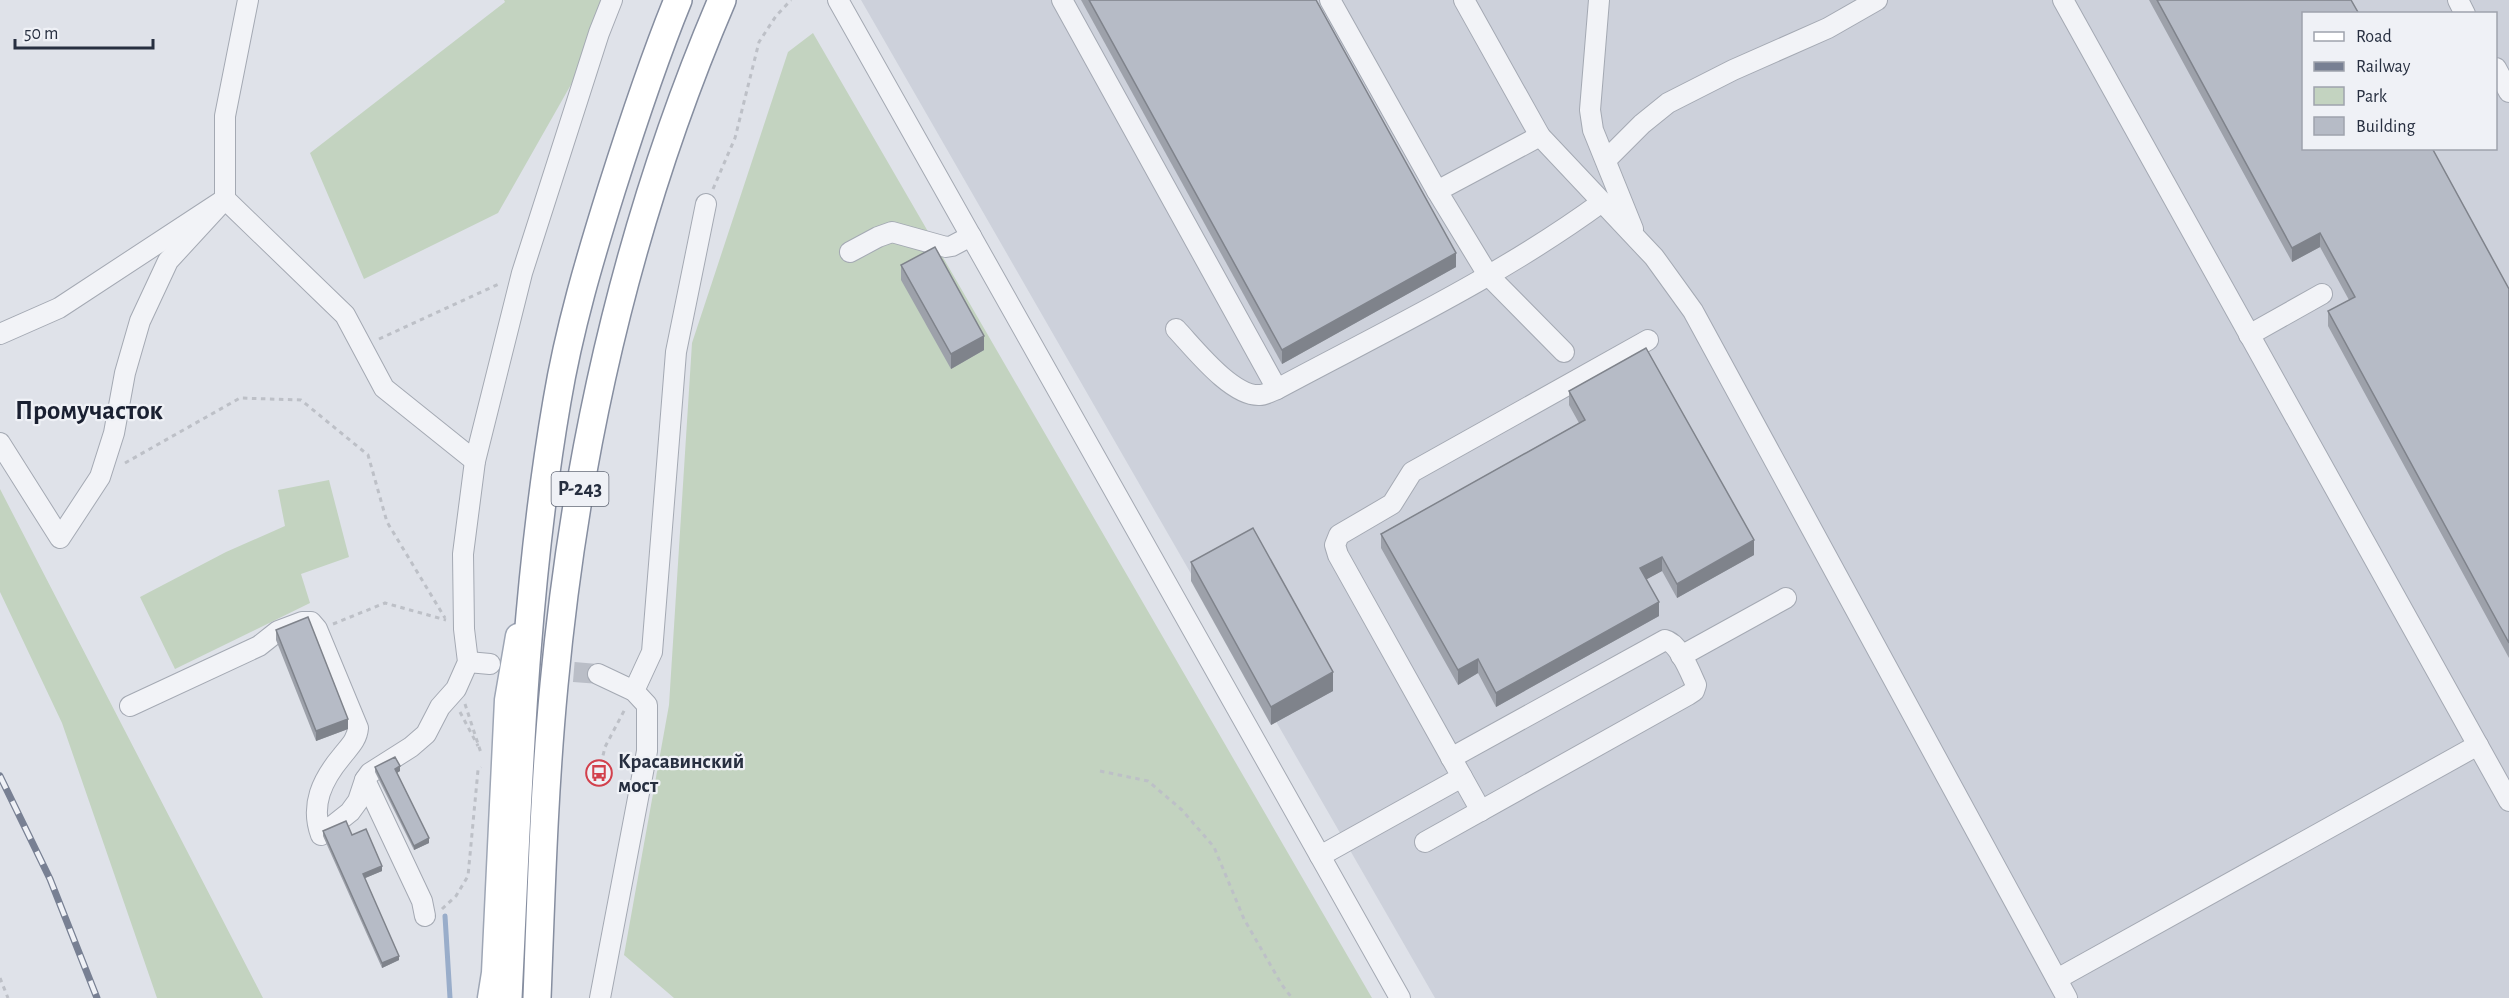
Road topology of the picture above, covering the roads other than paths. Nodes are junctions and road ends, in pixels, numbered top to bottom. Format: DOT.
graph roads {
  1 [pos="248,0"];
  2 [pos="612,0"];
  3 [pos="678,0"];
  4 [pos="722,0"];
  5 [pos="838,0"];
  6 [pos="1062,0"];
  7 [pos="1330,0"];
  8 [pos="1464,0"];
  9 [pos="1599,0"];
  10 [pos="1877,0"];
  11 [pos="2063,0"];
  12 [pos="2497,70"];
  13 [pos="2509,92"];
  14 [pos="1540,136"];
  15 [pos="1606,160"];
  16 [pos="1437,191"];
  17 [pos="225,199"];
  18 [pos="1602,202"];
  19 [pos="706,204"];
  20 [pos="971,236"];
  21 [pos="1637,239"];
  22 [pos="850,252"];
  23 [pos="1488,275"];
  24 [pos="2322,294"];
  25 [pos="1176,329"];
  26 [pos="0,333"];
  27 [pos="2249,334"];
  28 [pos="1648,340"];
  29 [pos="1564,352"];
  30 [pos="1278,389"];
  31 [pos="0,442"];
  32 [pos="475,460"];
  33 [pos="536,556"];
  34 [pos="1786,598"];
  35 [pos="1681,656"];
  36 [pos="490,664"];
  37 [pos="598,674"];
  38 [pos="460,679"];
  39 [pos="634,691"];
  40 [pos="130,706"];
  41 [pos="2478,745"];
  42 [pos="1451,758"];
  43 [pos="1462,777"];
  44 [pos="365,780"];
  45 [pos="2509,801"];
  46 [pos="1481,811"];
  47 [pos="1425,842"];
  48 [pos="1320,856"];
  49 [pos="498,868"];
  50 [pos="425,916"];
  51 [pos="510,961"];
  52 [pos="2059,991"];
  53 [pos="490,998"];
  54 [pos="508,998"];
  55 [pos="537,998"];
  56 [pos="600,998"];
  57 [pos="1400,998"];
  1 -- 17 [label="street"];
  2 -- 32 [label="street"];
  3 -- 33 [label="highway, Р-243"];
  4 -- 55 [label="highway, Р-243"];
  5 -- 20 [label="street"];
  6 -- 30 [label="street"];
  7 -- 16 [label="street"];
  8 -- 14 [label="street"];
  9 -- 15 [label="street"];
  10 -- 15 [label="street"];
  11 -- 27 [label="street"];
  12 -- 13 [label="street"];
  14 -- 16 [label="street"];
  14 -- 18 [label="street"];
  15 -- 21 [label="street"];
  16 -- 23 [label="street"];
  17 -- 26 [label="street"];
  17 -- 31 [label="street"];
  17 -- 32 [label="street"];
  18 -- 21 [label="street"];
  18 -- 23 [label="street"];
  19 -- 39 [label="street"];
  20 -- 22 [label="street"];
  20 -- 48 [label="street"];
  21 -- 52 [label="street"];
  23 -- 29 [label="street"];
  23 -- 30 [label="street"];
  24 -- 27 [label="street"];
  25 -- 30 [label="street"];
  27 -- 41 [label="street"];
  28 -- 42 [label="street"];
  32 -- 38 [label="street"];
  33 -- 49 [label="main road"];
  33 -- 51 [label="highway, Р-243"];
  34 -- 35 [label="street"];
  35 -- 42 [label="street"];
  35 -- 46 [label="street"];
  36 -- 38 [label="street"];
  37 -- 39 [label="street"];
  38 -- 44 [label="street"];
  39 -- 56 [label="street"];
  40 -- 44 [label="street"];
  41 -- 45 [label="street"];
  41 -- 52 [label="street"];
  42 -- 43 [label="street"];
  43 -- 46 [label="street"];
  43 -- 48 [label="street"];
  44 -- 50 [label="street"];
  46 -- 47 [label="street"];
  48 -- 57 [label="street"];
  49 -- 51 [label="main road"];
  49 -- 53 [label="main road"];
  51 -- 54 [label="highway, Р-243"];
}
